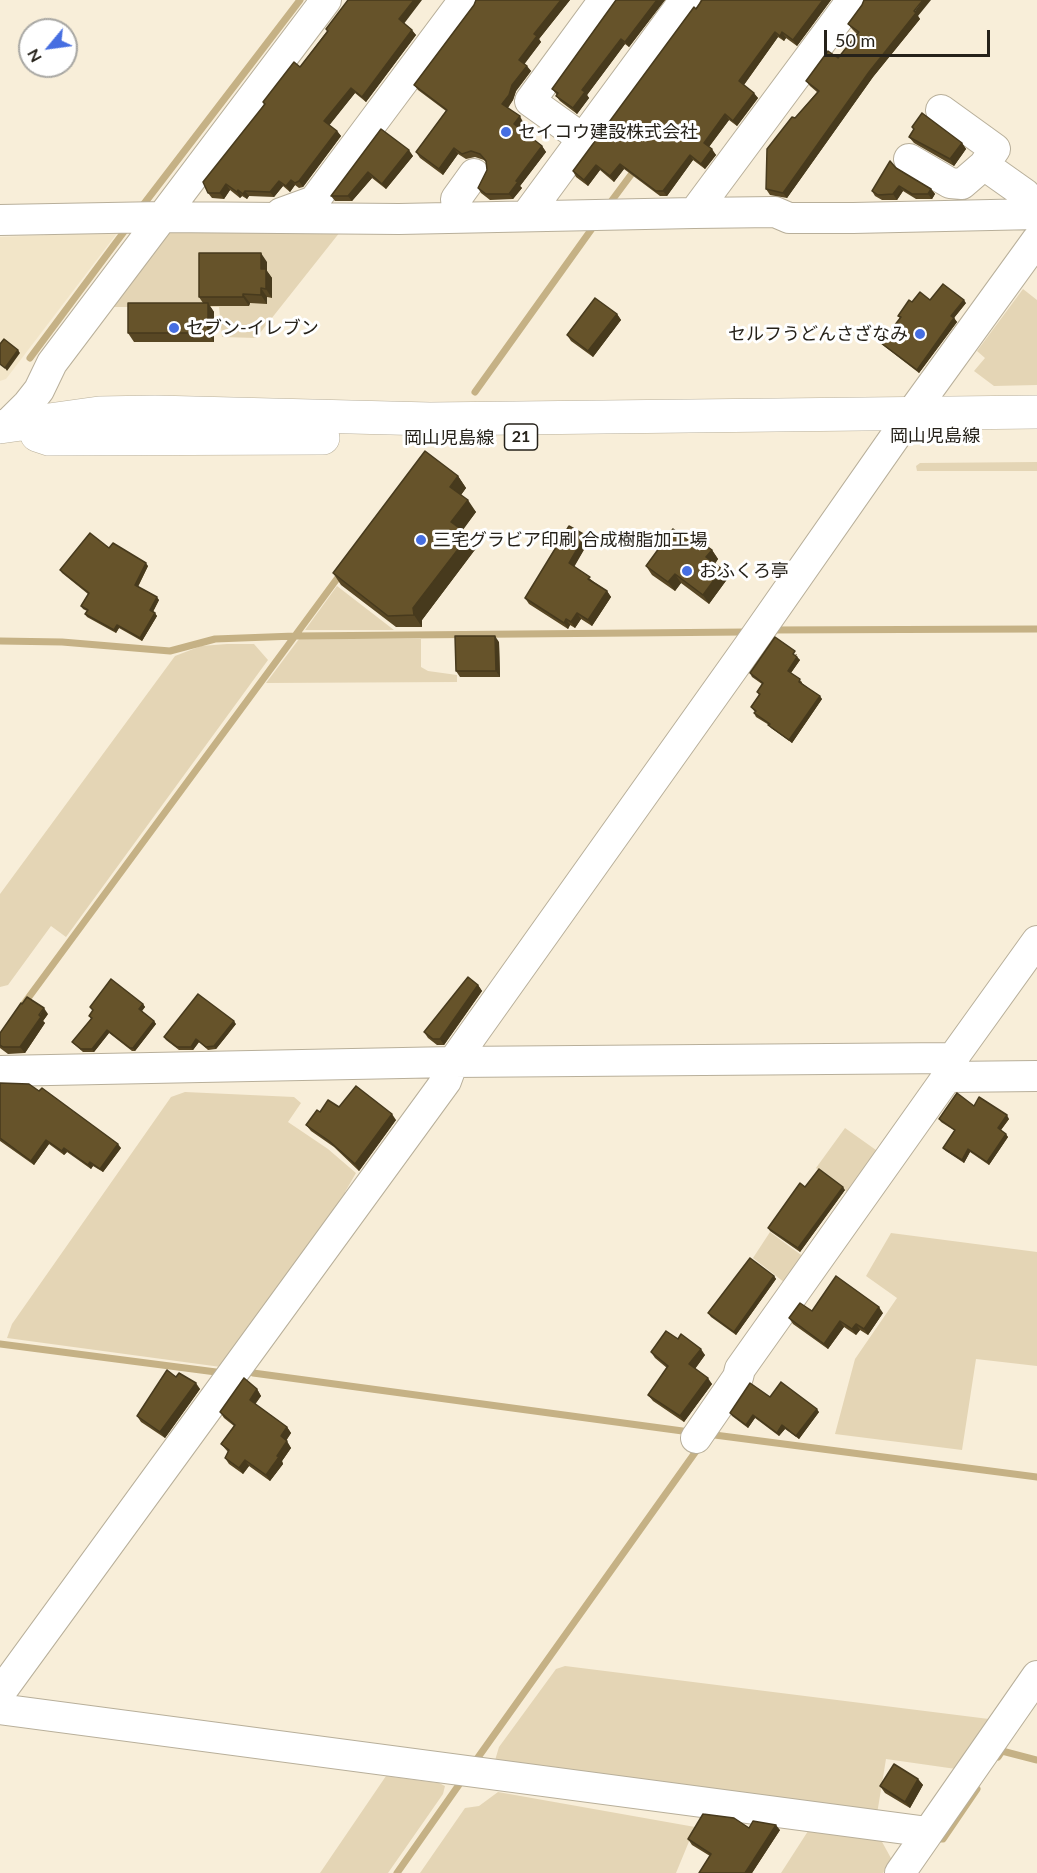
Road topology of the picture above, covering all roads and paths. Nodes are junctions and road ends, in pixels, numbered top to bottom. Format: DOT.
graph roads {
  1 [pos="326,0"];
  2 [pos="465,0"];
  3 [pos="604,0"];
  4 [pos="685,0"];
  5 [pos="852,0"];
  6 [pos="941,110"];
  7 [pos="583,140"];
  8 [pos="909,159"];
  9 [pos="984,165"];
  10 [pos="474,174"];
  11 [pos="694,213"];
  12 [pos="1037,213"];
  13 [pos="526,216"];
  14 [pos="143,217"];
  15 [pos="458,217"];
  16 [pos="270,218"];
  17 [pos="0,220"];
  18 [pos="1037,240"];
  19 [pos="1037,412"];
  20 [pos="903,425"];
  21 [pos="2,428"];
  22 [pos="1037,435"];
  23 [pos="1037,941"];
  24 [pos="456,1067"];
  25 [pos="0,1071"];
  26 [pos="954,1071"];
  27 [pos="1037,1076"];
  28 [pos="699,1433"];
  29 [pos="1037,1676"];
  30 [pos="2,1704"];
  31 [pos="928,1832"];
  32 [pos="900,1873"];
  1 -- 14 [label="street"];
  2 -- 16 [label="street"];
  3 -- 7 [label="street"];
  4 -- 7 [label="street"];
  5 -- 11 [label="street"];
  6 -- 9 [label="street"];
  7 -- 13 [label="street"];
  8 -- 9 [label="street"];
  9 -- 12 [label="street"];
  10 -- 15 [label="street"];
  11 -- 12 [label="street"];
  11 -- 13 [label="street"];
  13 -- 15 [label="street"];
  14 -- 16 [label="street"];
  14 -- 17 [label="street"];
  14 -- 21 [label="street"];
  15 -- 16 [label="street"];
  18 -- 20 [label="street"];
  19 -- 20 [label="main road, 岡山児島線 / 21"];
  20 -- 21 [label="main road, 岡山児島線 / 21"];
  20 -- 22 [label="main road, 岡山児島線 / 21"];
  20 -- 24 [label="street"];
  23 -- 26 [label="street"];
  24 -- 25 [label="street"];
  24 -- 26 [label="street"];
  24 -- 30 [label="street"];
  26 -- 27 [label="street"];
  26 -- 28 [label="street"];
  29 -- 31 [label="street"];
  30 -- 31 [label="street"];
  31 -- 32 [label="street"];
}
